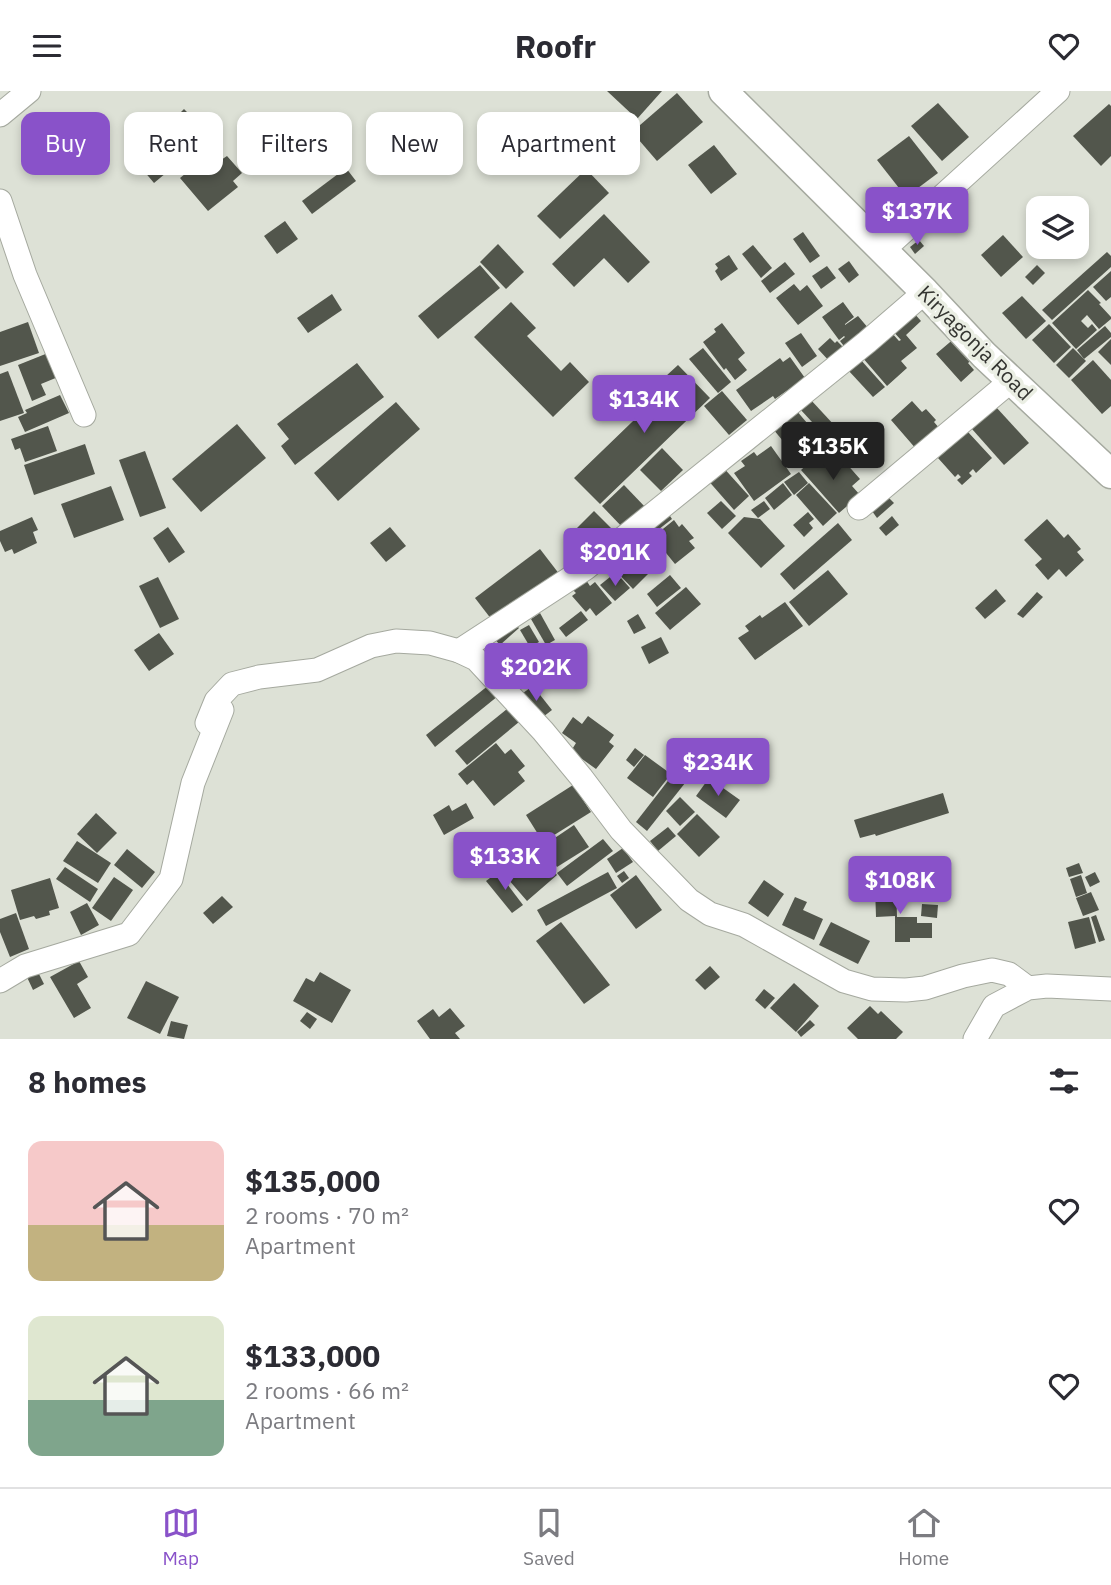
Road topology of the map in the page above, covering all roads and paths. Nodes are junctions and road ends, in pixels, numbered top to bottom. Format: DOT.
graph roads {
  1 [pos="29,91"];
  2 [pos="723,91"];
  3 [pos="1058,91"];
  4 [pos="0,115"];
  5 [pos="0,201"];
  6 [pos="882,251"];
  7 [pos="925,292"];
  8 [pos="1012,380"];
  9 [pos="84,415"];
  10 [pos="1111,474"];
  11 [pos="859,508"];
  12 [pos="459,651"];
  13 [pos="232,684"];
  14 [pos="207,723"];
  15 [pos="0,981"];
  16 [pos="1028,988"];
  17 [pos="1111,989"];
  18 [pos="975,1039"];
  1 -- 4 [label="street"];
  2 -- 6 [label="street, Kiryagonja Road"];
  3 -- 6 [label="street"];
  5 -- 9 [label="street"];
  6 -- 7 [label="street, Kiryagonja Road"];
  7 -- 8 [label="street, Kiryagonja Road"];
  7 -- 12 [label="street"];
  8 -- 10 [label="street, Kiryagonja Road"];
  8 -- 11 [label="street"];
  12 -- 13 [label="street"];
  12 -- 16 [label="street"];
  13 -- 14 [label="street"];
  13 -- 15 [label="street"];
  16 -- 17 [label="street"];
  16 -- 18 [label="street"];
}
